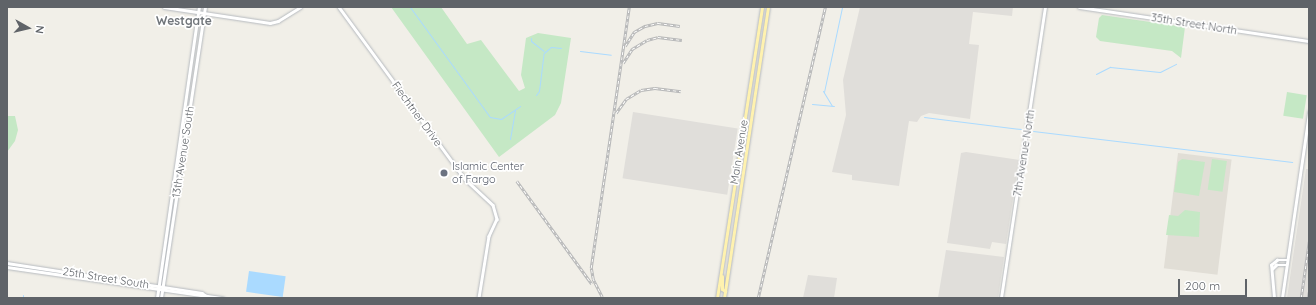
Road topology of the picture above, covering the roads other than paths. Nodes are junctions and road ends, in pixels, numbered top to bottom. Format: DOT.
graph roads {
  1 [pos="164,7"];
  2 [pos="199,7"];
  3 [pos="205,7"];
  4 [pos="300,7"];
  5 [pos="340,7"];
  6 [pos="762,7"];
  7 [pos="768,7"];
  8 [pos="1045,7"];
  9 [pos="1079,7"];
  10 [pos="168,8"];
  11 [pos="199,12"];
  12 [pos="204,13"];
  13 [pos="1309,41"];
  14 [pos="1309,112"];
  15 [pos="742,131"];
  16 [pos="744,152"];
  17 [pos="723,260"];
  18 [pos="1288,260"];
  19 [pos="7,263"];
  20 [pos="1287,265"];
  21 [pos="7,267"];
  22 [pos="1271,269"];
  23 [pos="159,286"];
  24 [pos="163,287"];
  25 [pos="158,290"];
  26 [pos="162,291"];
  27 [pos="725,291"];
  28 [pos="205,295"];
  29 [pos="157,298"];
  30 [pos="162,298"];
  31 [pos="223,298"];
  32 [pos="479,298"];
  33 [pos="718,298"];
  34 [pos="724,298"];
  35 [pos="1001,298"];
  36 [pos="1274,298"];
  37 [pos="1282,298"];
  1 -- 10 [label="main road"];
  2 -- 11 [label="main road, 13th Avenue South"];
  3 -- 12 [label="main road, 13th Avenue South"];
  4 -- 12 [label="main road"];
  5 -- 32 [label="main road, Fiechtner Drive"];
  6 -- 15 [label="main road, Main Avenue"];
  7 -- 16 [label="main road, Main Avenue"];
  8 -- 35 [label="main road, 7th Avenue North"];
  9 -- 13 [label="main road, 35th Street North"];
  10 -- 11 [label="main road"];
  11 -- 12 [label="main road"];
  11 -- 23 [label="main road, 13th Avenue South"];
  12 -- 24 [label="main road, 13th Avenue South"];
  14 -- 18 [label="main road"];
  15 -- 16 [label="main road"];
  15 -- 17 [label="main road, Main Avenue"];
  16 -- 27 [label="main road, Main Avenue"];
  17 -- 27 [label="main road"];
  17 -- 33 [label="main road, Main Avenue"];
  18 -- 20 [label="main road"];
  18 -- 22 [label="main road"];
  19 -- 23 [label="main road, 25th Street South"];
  20 -- 22 [label="main road"];
  20 -- 37 [label="main road"];
  21 -- 25 [label="main road, 25th Street South"];
  22 -- 36 [label="main road"];
  23 -- 24 [label="main road, 25th Street South"];
  23 -- 25 [label="main road, 13th Avenue South"];
  24 -- 26 [label="main road, 13th Avenue South"];
  24 -- 28 [label="main road, 25th Street South"];
  25 -- 26 [label="main road, 25th Street South"];
  25 -- 29 [label="main road, 13th Avenue South"];
  26 -- 28 [label="main road, 25th Street South"];
  26 -- 30 [label="main road, 13th Avenue South"];
  27 -- 34 [label="main road, Main Avenue"];
  28 -- 31 [label="main road, 25th Street South"];
}
